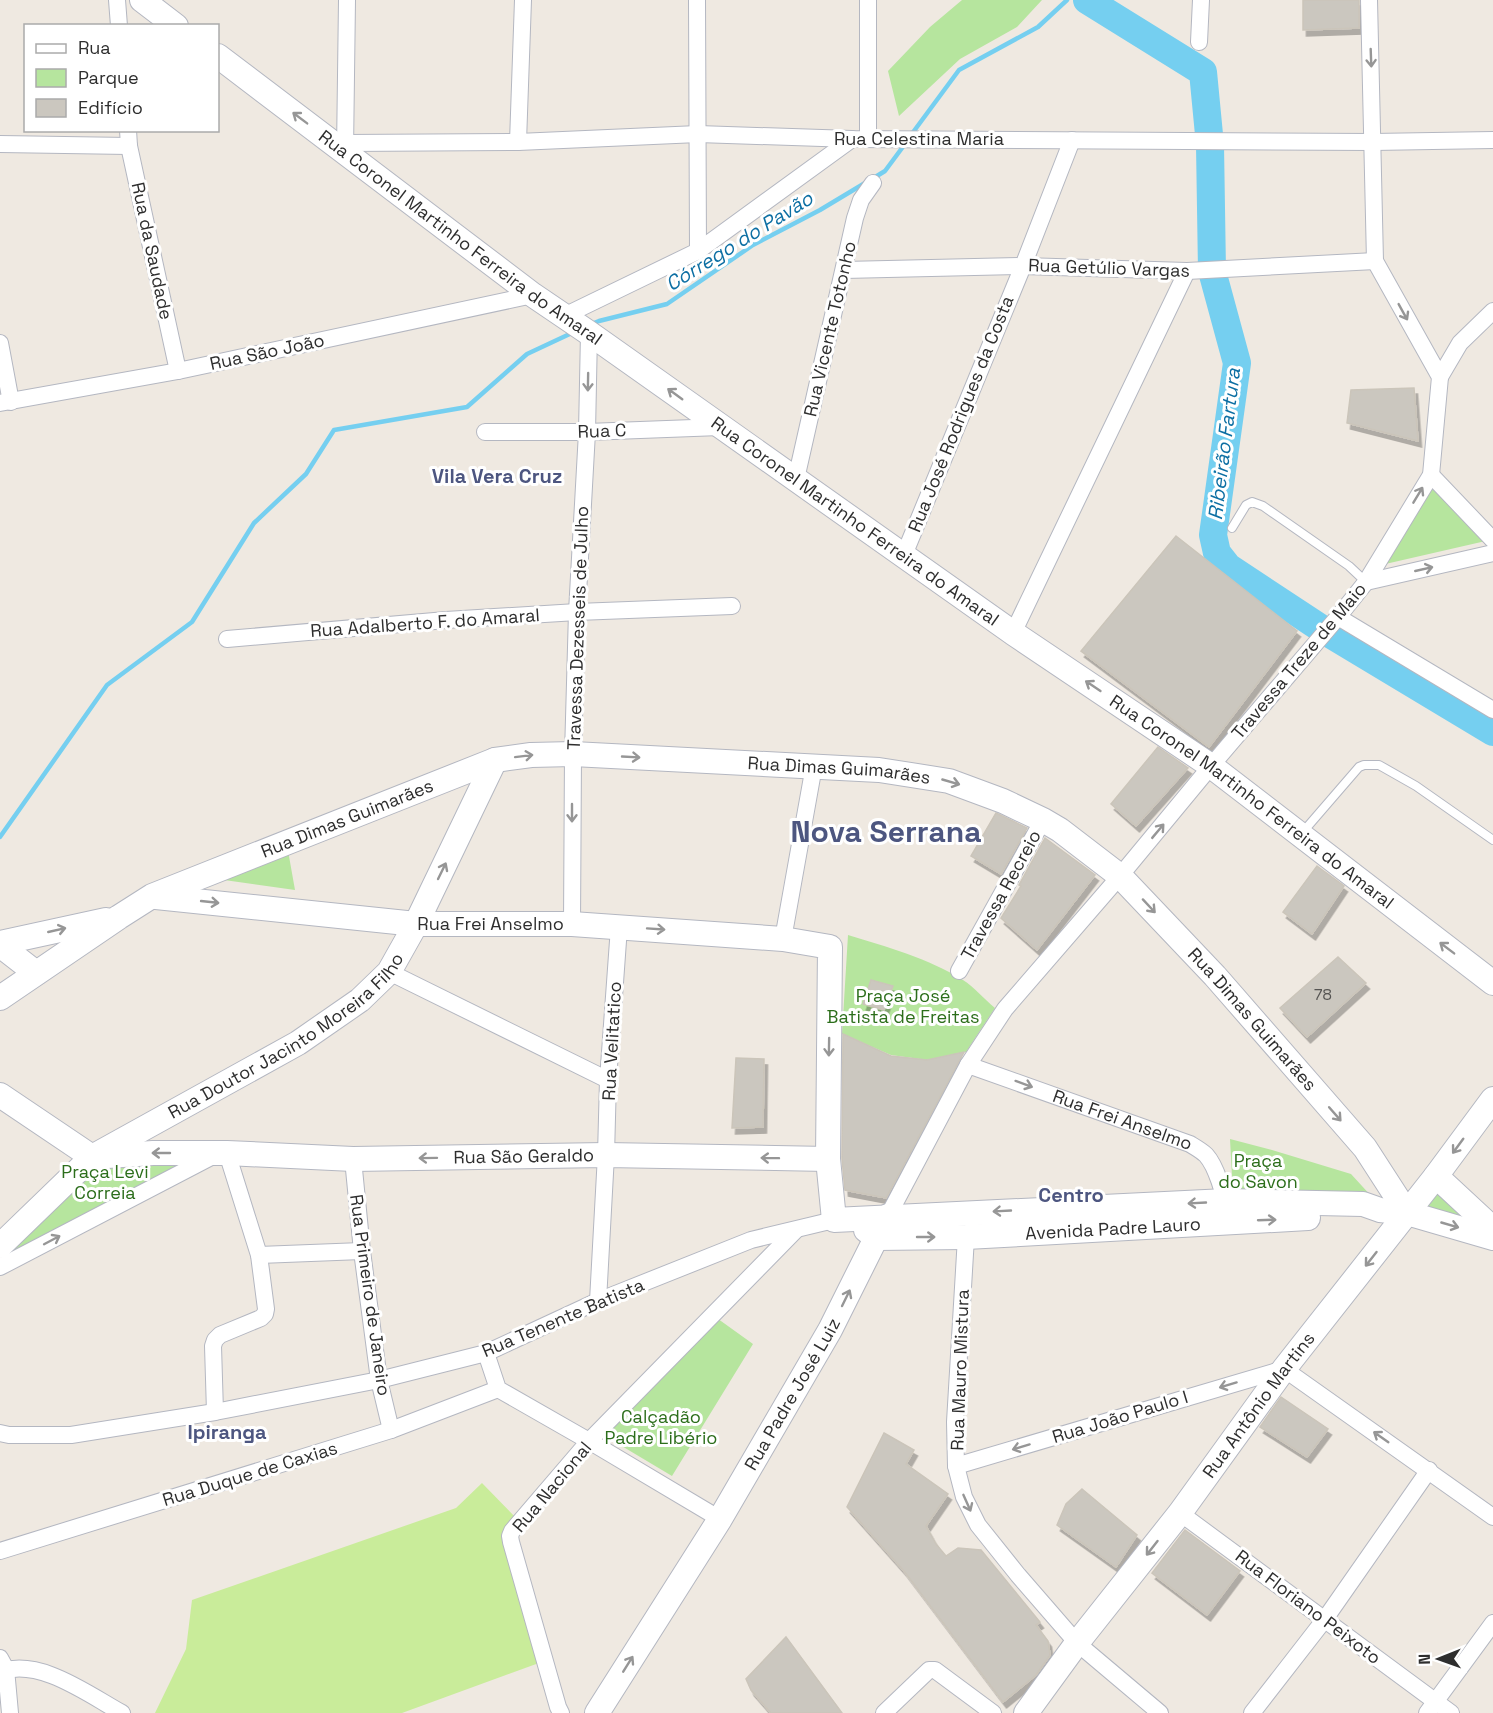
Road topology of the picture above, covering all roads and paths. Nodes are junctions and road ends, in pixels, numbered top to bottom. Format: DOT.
graph roads {
  1 [pos="117,0"];
  2 [pos="142,0"];
  3 [pos="347,0"];
  4 [pos="523,0"];
  5 [pos="697,0"];
  6 [pos="868,0"];
  7 [pos="1201,0"];
  8 [pos="1369,0"];
  9 [pos="119,24"];
  10 [pos="173,24"];
  11 [pos="1199,42"];
  12 [pos="219,57"];
  13 [pos="698,134"];
  14 [pos="128,138"];
  15 [pos="863,139"];
  16 [pos="1072,140"];
  17 [pos="1493,140"];
  18 [pos="518,142"];
  19 [pos="1373,142"];
  20 [pos="0,144"];
  21 [pos="345,147"];
  22 [pos="873,183"];
  23 [pos="698,251"];
  24 [pos="1375,261"];
  25 [pos="1023,266"];
  26 [pos="844,270"];
  27 [pos="1193,271"];
  28 [pos="533,295"];
  29 [pos="1493,311"];
  30 [pos="564,316"];
  31 [pos="588,332"];
  32 [pos="0,343"];
  33 [pos="178,371"];
  34 [pos="1440,377"];
  35 [pos="5,402"];
  36 [pos="720,426"];
  37 [pos="485,432"];
  38 [pos="586,432"];
  39 [pos="1431,475"];
  40 [pos="796,479"];
  41 [pos="1232,528"];
  42 [pos="1493,540"];
  43 [pos="1493,553"];
  44 [pos="904,555"];
  45 [pos="1366,582"];
  46 [pos="732,606"];
  47 [pos="577,612"];
  48 [pos="1335,621"];
  49 [pos="1013,633"];
  50 [pos="227,639"];
  51 [pos="1493,710"];
  52 [pos="573,754"];
  53 [pos="495,760"];
  54 [pos="814,766"];
  55 [pos="1211,766"];
  56 [pos="1043,820"];
  57 [pos="1300,836"];
  58 [pos="1493,840"];
  59 [pos="1120,876"];
  60 [pos="152,896"];
  61 [pos="119,917"];
  62 [pos="416,924"];
  63 [pos="572,924"];
  64 [pos="619,927"];
  65 [pos="783,939"];
  66 [pos="0,944"];
  67 [pos="959,971"];
  68 [pos="389,972"];
  69 [pos="36,973"];
  70 [pos="1493,983"];
  71 [pos="0,998"];
  72 [pos="968,1065"];
  73 [pos="608,1080"];
  74 [pos="0,1095"];
  75 [pos="1493,1098"];
  76 [pos="223,1153"];
  77 [pos="606,1155"];
  78 [pos="92,1157"];
  79 [pos="828,1159"];
  80 [pos="353,1160"];
  81 [pos="1436,1176"];
  82 [pos="1226,1211"];
  83 [pos="1407,1213"];
  84 [pos="888,1216"];
  85 [pos="843,1219"];
  86 [pos="797,1229"];
  87 [pos="1493,1229"];
  88 [pos="966,1237"];
  89 [pos="876,1238"];
  90 [pos="1493,1238"];
  91 [pos="0,1246"];
  92 [pos="362,1251"];
  93 [pos="259,1255"];
  94 [pos="0,1267"];
  95 [pos="598,1301"];
  96 [pos="486,1353"];
  97 [pos="1284,1369"];
  98 [pos="379,1380"];
  99 [pos="498,1389"];
  100 [pos="215,1412"];
  101 [pos="391,1430"];
  102 [pos="0,1433"];
  103 [pos="589,1441"];
  104 [pos="956,1466"];
  105 [pos="1429,1470"];
  106 [pos="1180,1513"];
  107 [pos="1493,1517"];
  108 [pos="720,1519"];
  109 [pos="0,1551"];
  110 [pos="1325,1619"];
  111 [pos="1493,1623"];
  112 [pos="1077,1643"];
  113 [pos="2,1666"];
  114 [pos="1431,1708"];
  115 [pos="556,1711"];
  116 [pos="10,1713"];
  117 [pos="122,1713"];
  118 [pos="597,1713"];
  119 [pos="884,1713"];
  120 [pos="993,1713"];
  121 [pos="1026,1713"];
  122 [pos="1160,1713"];
  123 [pos="1252,1713"];
  124 [pos="1451,1713"];
  1 -- 9 [label="street"];
  2 -- 10 [label="street"];
  3 -- 21 [label="street"];
  4 -- 18 [label="street"];
  5 -- 13 [label="street"];
  6 -- 15 [label="street"];
  7 -- 11 [label="street"];
  8 -- 19 [label="street, one-way"];
  21 -- 12 [label="street, Rua Coronel Martinho Ferreira do Amaral, one-way"];
  13 -- 15 [label="street, Rua Celestina Maria"];
  13 -- 18 [label="street, Rua Celestina Maria"];
  13 -- 23 [label="street"];
  14 -- 20 [label="street"];
  14 -- 33 [label="street, Rua da Saudade"];
  15 -- 16 [label="street, Rua Celestina Maria"];
  15 -- 23 [label="street"];
  16 -- 19 [label="street, Rua Celestina Maria"];
  16 -- 25 [label="street, Rua José Rodrigues da Costa"];
  17 -- 19 [label="street, Rua Celestina Maria"];
  18 -- 21 [label="street, Rua Celestina Maria"];
  19 -- 24 [label="street"];
  21 -- 28 [label="street, Rua Coronel Martinho Ferreira do Amaral"];
  22 -- 26 [label="street, Rua Vicente Totonho"];
  23 -- 30 [label="street"];
  24 -- 27 [label="street, Rua Getúlio Vargas"];
  24 -- 34 [label="street, one-way"];
  25 -- 26 [label="street, Rua Getúlio Vargas"];
  25 -- 27 [label="street, Rua Getúlio Vargas"];
  25 -- 44 [label="street, Rua José Rodrigues da Costa"];
  26 -- 40 [label="street, Rua Vicente Totonho"];
  27 -- 49 [label="street"];
  28 -- 30 [label="street, Rua Coronel Martinho Ferreira do Amaral"];
  28 -- 33 [label="street, Rua São João"];
  29 -- 34 [label="street"];
  30 -- 31 [label="street, Rua Coronel Martinho Ferreira do Amaral"];
  36 -- 31 [label="street, Rua Coronel Martinho Ferreira do Amaral, one-way"];
  31 -- 38 [label="street, Travessa Dezesseis de Julho, one-way"];
  32 -- 35 [label="street"];
  33 -- 35 [label="street, Rua São João"];
  34 -- 39 [label="street, Travessa Treze de Maio"];
  36 -- 38 [label="street, Rua C"];
  36 -- 40 [label="street, Rua Coronel Martinho Ferreira do Amaral"];
  37 -- 38 [label="street, Rua C"];
  38 -- 47 [label="street, Travessa Dezesseis de Julho"];
  39 -- 42 [label="street"];
  45 -- 39 [label="street, Travessa Treze de Maio, one-way"];
  40 -- 44 [label="street, Rua Coronel Martinho Ferreira do Amaral"];
  41 -- 45 [label="lane"];
  45 -- 43 [label="street, one-way"];
  44 -- 49 [label="street, Rua Coronel Martinho Ferreira do Amaral"];
  45 -- 48 [label="street, Travessa Treze de Maio"];
  46 -- 47 [label="street, Rua Adalberto F. do Amaral"];
  47 -- 50 [label="street, Rua Adalberto F. do Amaral"];
  47 -- 52 [label="street, Travessa Dezesseis de Julho"];
  48 -- 51 [label="street"];
  48 -- 55 [label="street, Travessa Treze de Maio"];
  55 -- 49 [label="street, Rua Coronel Martinho Ferreira do Amaral, one-way"];
  53 -- 52 [label="street, Rua Dimas Guimarães, one-way"];
  52 -- 54 [label="street, Rua Dimas Guimarães, one-way"];
  52 -- 63 [label="street, Travessa Dezesseis de Julho, one-way"];
  53 -- 60 [label="street, Rua Dimas Guimarães"];
  62 -- 53 [label="street, Rua Doutor Jacinto Moreira Filho, one-way"];
  54 -- 56 [label="street, Rua Dimas Guimarães, one-way"];
  54 -- 65 [label="street"];
  55 -- 57 [label="street, Rua Coronel Martinho Ferreira do Amaral"];
  59 -- 55 [label="street, Travessa Treze de Maio, one-way"];
  56 -- 59 [label="street, Rua Dimas Guimarães"];
  56 -- 67 [label="street, Travessa Recreio"];
  57 -- 58 [label="lane"];
  70 -- 57 [label="street, Rua Coronel Martinho Ferreira do Amaral, one-way"];
  59 -- 72 [label="street, Travessa Treze de Maio"];
  59 -- 83 [label="street, Rua Dimas Guimarães, one-way"];
  60 -- 61 [label="street, Rua Dimas Guimarães"];
  60 -- 62 [label="street, Rua Frei Anselmo, one-way"];
  66 -- 61 [label="street, Rua Dimas Guimarães, one-way"];
  61 -- 69 [label="street, Rua Dimas Guimarães"];
  62 -- 63 [label="street, Rua Frei Anselmo"];
  62 -- 68 [label="street, Rua Doutor Jacinto Moreira Filho"];
  63 -- 64 [label="street, Rua Frei Anselmo"];
  64 -- 65 [label="street, Rua Frei Anselmo, one-way"];
  64 -- 73 [label="street, Rua Velitatico"];
  65 -- 79 [label="street, Rua Frei Anselmo, one-way"];
  66 -- 69 [label="street"];
  68 -- 73 [label="street"];
  68 -- 78 [label="street, Rua Doutor Jacinto Moreira Filho"];
  69 -- 71 [label="street, Rua Dimas Guimarães"];
  72 -- 82 [label="street, Rua Frei Anselmo, one-way"];
  72 -- 84 [label="street, Rua Padre José Luiz"];
  73 -- 77 [label="street, Rua Velitatico"];
  74 -- 78 [label="street"];
  75 -- 81 [label="street, Rua Antônio Martins, one-way"];
  76 -- 78 [label="street, Rua São Geraldo, one-way"];
  76 -- 80 [label="street, Rua São Geraldo"];
  76 -- 93 [label="street"];
  94 -- 76 [label="street, one-way"];
  79 -- 77 [label="street, Rua São Geraldo, one-way"];
  77 -- 80 [label="street, Rua São Geraldo, one-way"];
  77 -- 95 [label="street, Rua Velitatico"];
  78 -- 91 [label="street, Rua Doutor Jacinto Moreira Filho"];
  79 -- 85 [label="street"];
  80 -- 92 [label="street, Rua Primeiro de Janeiro"];
  81 -- 83 [label="street, Rua Antônio Martins"];
  81 -- 87 [label="street"];
  82 -- 83 [label="street, Avenida Padre Lauro"];
  82 -- 84 [label="street, Avenida Padre Lauro, one-way"];
  82 -- 88 [label="street, Avenida Padre Lauro"];
  83 -- 90 [label="street, Avenida Padre Lauro, one-way"];
  83 -- 97 [label="street, Rua Antônio Martins, one-way"];
  84 -- 85 [label="street, Avenida Padre Lauro"];
  84 -- 89 [label="street, Rua Padre José Luiz"];
  85 -- 86 [label="street, Rua Tenente Batista"];
  85 -- 89 [label="street"];
  86 -- 95 [label="street, Rua Tenente Batista"];
  86 -- 103 [label="street, Rua Nacional"];
  89 -- 88 [label="street, Avenida Padre Lauro, one-way"];
  88 -- 104 [label="street, Rua Mauro Mistura"];
  108 -- 89 [label="street, Rua Padre José Luiz, one-way"];
  92 -- 93 [label="street"];
  92 -- 98 [label="street, Rua Primeiro de Janeiro"];
  93 -- 100 [label="street"];
  95 -- 96 [label="street, Rua Tenente Batista"];
  96 -- 98 [label="street, Rua Tenente Batista"];
  96 -- 99 [label="street"];
  97 -- 104 [label="street, Rua João Paulo I, one-way"];
  105 -- 97 [label="street, one-way"];
  97 -- 106 [label="street, Rua Antônio Martins"];
  98 -- 100 [label="street, Rua Tenente Batista"];
  98 -- 101 [label="street, Rua Primeiro de Janeiro"];
  99 -- 101 [label="street, Rua Duque de Caxias"];
  99 -- 103 [label="street"];
  100 -- 102 [label="street, Rua Tenente Batista"];
  101 -- 109 [label="street, Rua Duque de Caxias"];
  103 -- 108 [label="street"];
  103 -- 115 [label="street, Rua Nacional"];
  104 -- 112 [label="street, Rua Mauro Mistura, one-way"];
  105 -- 107 [label="street"];
  105 -- 110 [label="street"];
  106 -- 110 [label="street, Rua Floriano Peixoto"];
  106 -- 112 [label="street, Rua Antônio Martins, one-way"];
  118 -- 108 [label="street, Rua Padre José Luiz, one-way"];
  110 -- 114 [label="street, Rua Floriano Peixoto"];
  110 -- 123 [label="street"];
  111 -- 114 [label="street"];
  112 -- 121 [label="street, Rua Antônio Martins"];
  112 -- 122 [label="street, Rua Mauro Mistura"];
  113 -- 116 [label="street"];
  113 -- 117 [label="street"];
  114 -- 124 [label="street, Rua Floriano Peixoto"];
  119 -- 120 [label="street"];
}
